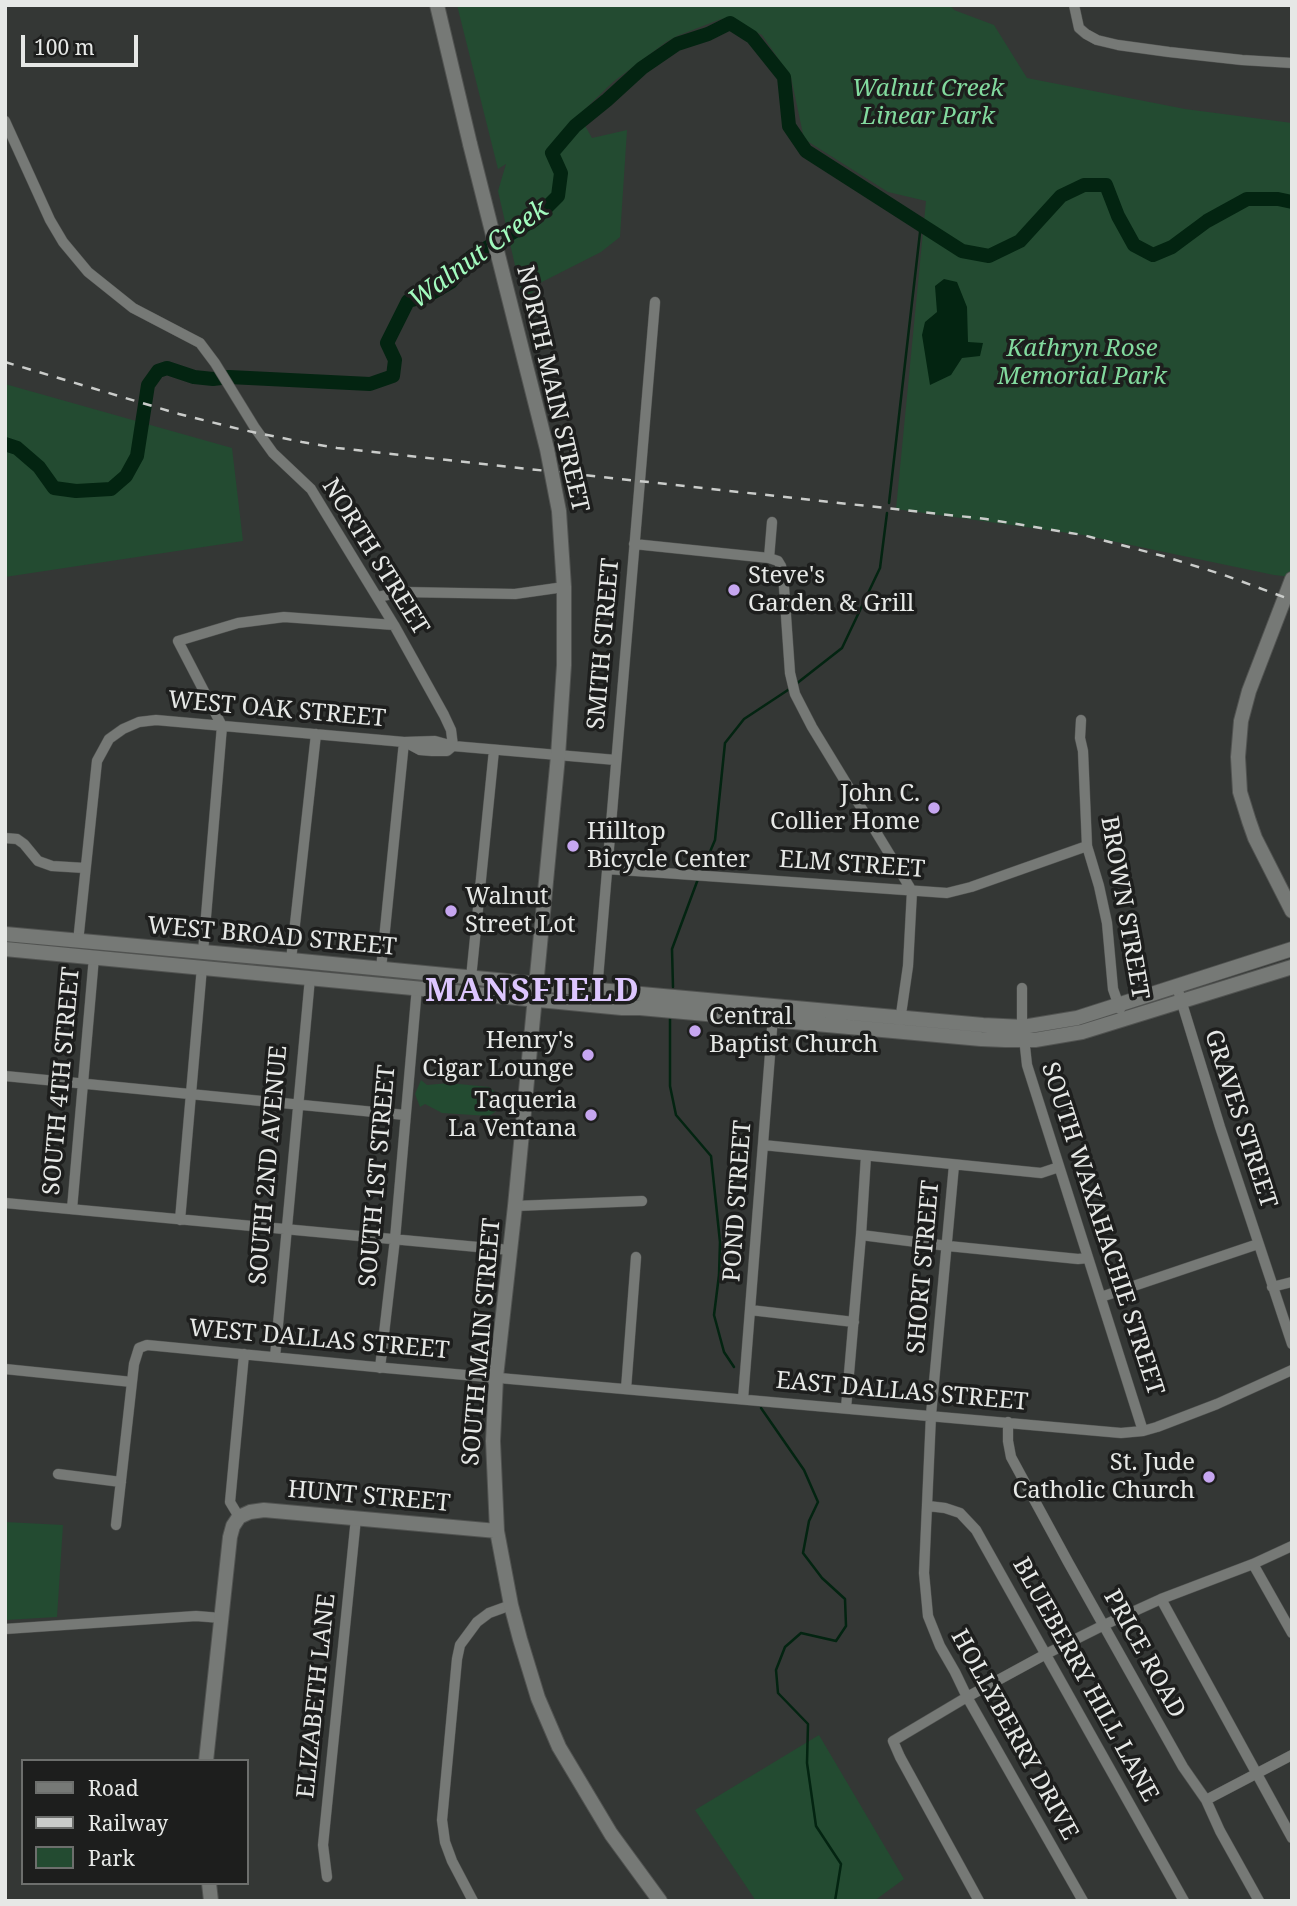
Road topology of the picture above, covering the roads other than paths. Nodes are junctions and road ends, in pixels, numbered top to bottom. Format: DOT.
graph roads {
  1 [pos="437,5"];
  2 [pos="1074,5"];
  3 [pos="1292,63"];
  4 [pos="5,121"];
  5 [pos="655,302"];
  6 [pos="772,522"];
  7 [pos="634,544"];
  8 [pos="769,558"];
  9 [pos="1292,579"];
  10 [pos="564,587"];
  11 [pos="377,597"];
  12 [pos="394,625"];
  13 [pos="1082,720"];
  14 [pos="222,726"];
  15 [pos="316,734"];
  16 [pos="404,742"];
  17 [pos="453,746"];
  18 [pos="494,750"];
  19 [pos="558,755"];
  20 [pos="616,760"];
  21 [pos="5,838"];
  22 [pos="1087,846"];
  23 [pos="85,868"];
  24 [pos="607,869"];
  25 [pos="912,891"];
  26 [pos="1292,911"];
  27 [pos="5,934"];
  28 [pos="5,949"];
  29 [pos="77,949"];
  30 [pos="1292,949"];
  31 [pos="94,957"];
  32 [pos="203,960"];
  33 [pos="291,960"];
  34 [pos="1292,967"];
  35 [pos="382,969"];
  36 [pos="310,978"];
  37 [pos="471,978"];
  38 [pos="417,981"];
  39 [pos="1022,988"];
  40 [pos="597,990"];
  41 [pos="534,992"];
  42 [pos="1179,994"];
  43 [pos="641,1001"];
  44 [pos="1121,1012"];
  45 [pos="773,1013"];
  46 [pos="900,1025"];
  47 [pos="1023,1033"];
  48 [pos="5,1076"];
  49 [pos="83,1084"];
  50 [pos="191,1094"];
  51 [pos="298,1104"];
  52 [pos="405,1115"];
  53 [pos="763,1145"];
  54 [pos="866,1156"];
  55 [pos="954,1165"];
  56 [pos="1059,1167"];
  57 [pos="642,1201"];
  58 [pos="5,1203"];
  59 [pos="515,1206"];
  60 [pos="72,1209"];
  61 [pos="180,1220"];
  62 [pos="286,1228"];
  63 [pos="861,1235"];
  64 [pos="396,1239"];
  65 [pos="1258,1244"];
  66 [pos="948,1246"];
  67 [pos="510,1250"];
  68 [pos="636,1257"];
  69 [pos="1088,1258"];
  70 [pos="1292,1282"];
  71 [pos="1272,1287"];
  72 [pos="1101,1297"];
  73 [pos="750,1310"];
  74 [pos="854,1322"];
  75 [pos="1292,1344"];
  76 [pos="244,1354"];
  77 [pos="275,1357"];
  78 [pos="380,1368"];
  79 [pos="5,1369"];
  80 [pos="1292,1370"];
  81 [pos="496,1377"];
  82 [pos="132,1382"];
  83 [pos="626,1389"];
  84 [pos="743,1399"];
  85 [pos="846,1408"];
  86 [pos="931,1415"];
  87 [pos="1007,1422"];
  88 [pos="1143,1431"];
  89 [pos="58,1474"];
  90 [pos="121,1482"];
  91 [pos="928,1506"];
  92 [pos="239,1517"];
  93 [pos="356,1518"];
  94 [pos="116,1525"];
  95 [pos="497,1531"];
  96 [pos="1292,1546"];
  97 [pos="1252,1564"];
  98 [pos="1161,1599"];
  99 [pos="510,1605"];
  100 [pos="221,1618"];
  101 [pos="1104,1625"];
  102 [pos="5,1629"];
  103 [pos="1292,1633"];
  104 [pos="1046,1654"];
  105 [pos="967,1697"];
  106 [pos="1292,1755"];
  107 [pos="206,1759"];
  108 [pos="1258,1774"];
  109 [pos="1206,1800"];
  110 [pos="1292,1838"];
  111 [pos="327,1877"];
  112 [pos="1258,1900"];
  113 [pos="473,1901"];
  114 [pos="660,1901"];
  115 [pos="979,1901"];
  116 [pos="1083,1901"];
  117 [pos="1184,1901"];
  1 -- 10 [label="main road, NORTH MAIN STREET, bridge"];
  2 -- 3 [label="street"];
  4 -- 11 [label="street, NORTH STREET"];
  5 -- 7 [label="street, SMITH STREET"];
  6 -- 8 [label="street"];
  7 -- 8 [label="street"];
  7 -- 20 [label="street, SMITH STREET"];
  8 -- 25 [label="street"];
  9 -- 26 [label="main road"];
  10 -- 11 [label="street"];
  10 -- 19 [label="main road, NORTH MAIN STREET"];
  11 -- 12 [label="street, NORTH STREET"];
  12 -- 14 [label="street"];
  12 -- 17 [label="street, NORTH STREET"];
  13 -- 22 [label="street, BROWN STREET"];
  14 -- 15 [label="street, WEST OAK STREET"];
  14 -- 23 [label="street, WEST OAK STREET"];
  14 -- 32 [label="street"];
  15 -- 16 [label="street, WEST OAK STREET"];
  15 -- 33 [label="street"];
  16 -- 17 [label="street, WEST OAK STREET"];
  16 -- 35 [label="street"];
  17 -- 18 [label="street, WEST OAK STREET"];
  18 -- 19 [label="street, WEST OAK STREET"];
  18 -- 37 [label="street"];
  19 -- 20 [label="street, WEST OAK STREET"];
  19 -- 41 [label="main road, NORTH MAIN STREET"];
  20 -- 24 [label="street, SMITH STREET"];
  21 -- 23 [label="street"];
  22 -- 25 [label="street, ELM STREET"];
  22 -- 44 [label="street, BROWN STREET"];
  23 -- 29 [label="street"];
  24 -- 25 [label="street, ELM STREET"];
  24 -- 40 [label="street, SMITH STREET"];
  25 -- 46 [label="street"];
  27 -- 29 [label="main road, WEST BROAD STREET"];
  28 -- 29 [label="main road, WEST BROAD STREET"];
  29 -- 31 [label="main road, WEST BROAD STREET"];
  29 -- 32 [label="main road, WEST BROAD STREET"];
  30 -- 42 [label="main road"];
  31 -- 32 [label="main road, WEST BROAD STREET"];
  31 -- 49 [label="street, SOUTH 4TH STREET"];
  32 -- 33 [label="main road, WEST BROAD STREET"];
  32 -- 36 [label="main road, WEST BROAD STREET"];
  32 -- 50 [label="street"];
  33 -- 35 [label="main road, WEST BROAD STREET"];
  34 -- 42 [label="main road"];
  35 -- 38 [label="main road, WEST BROAD STREET"];
  36 -- 38 [label="main road, WEST BROAD STREET"];
  36 -- 51 [label="street, SOUTH 2ND AVENUE"];
  37 -- 38 [label="main road, WEST BROAD STREET"];
  37 -- 41 [label="main road, WEST BROAD STREET"];
  38 -- 41 [label="main road, WEST BROAD STREET"];
  38 -- 52 [label="street, SOUTH 1ST STREET"];
  39 -- 47 [label="street, SOUTH WAXAHACHIE STREET"];
  40 -- 41 [label="main road"];
  40 -- 43 [label="main road"];
  41 -- 43 [label="main road"];
  41 -- 59 [label="main road, SOUTH MAIN STREET"];
  42 -- 44 [label="main road"];
  42 -- 65 [label="street, GRAVES STREET"];
  43 -- 45 [label="main road"];
  44 -- 47 [label="main road"];
  45 -- 46 [label="main road"];
  45 -- 53 [label="street, POND STREET"];
  46 -- 47 [label="main road"];
  47 -- 56 [label="street, SOUTH WAXAHACHIE STREET"];
  48 -- 49 [label="street"];
  49 -- 50 [label="street"];
  49 -- 60 [label="street, SOUTH 4TH STREET"];
  50 -- 51 [label="street"];
  50 -- 61 [label="street"];
  51 -- 52 [label="street"];
  51 -- 62 [label="street, SOUTH 2ND AVENUE"];
  52 -- 64 [label="street, SOUTH 1ST STREET"];
  53 -- 54 [label="street"];
  53 -- 73 [label="street, POND STREET"];
  54 -- 55 [label="street"];
  54 -- 63 [label="street"];
  55 -- 56 [label="street"];
  55 -- 66 [label="street, SHORT STREET"];
  56 -- 69 [label="street, SOUTH WAXAHACHIE STREET"];
  57 -- 59 [label="street"];
  58 -- 60 [label="street"];
  59 -- 67 [label="main road, SOUTH MAIN STREET"];
  60 -- 61 [label="street"];
  61 -- 62 [label="street"];
  62 -- 64 [label="street"];
  62 -- 77 [label="street, SOUTH 2ND AVENUE"];
  63 -- 66 [label="street"];
  63 -- 74 [label="street"];
  64 -- 67 [label="street"];
  64 -- 78 [label="street, SOUTH 1ST STREET"];
  65 -- 71 [label="street, GRAVES STREET"];
  65 -- 72 [label="street"];
  66 -- 69 [label="street"];
  66 -- 86 [label="street, SHORT STREET"];
  67 -- 81 [label="main road, SOUTH MAIN STREET"];
  68 -- 83 [label="street"];
  69 -- 72 [label="street, SOUTH WAXAHACHIE STREET"];
  70 -- 71 [label="street"];
  71 -- 75 [label="street, GRAVES STREET"];
  72 -- 88 [label="street, SOUTH WAXAHACHIE STREET"];
  73 -- 74 [label="street"];
  73 -- 84 [label="street, POND STREET"];
  74 -- 85 [label="street"];
  76 -- 77 [label="street, WEST DALLAS STREET"];
  76 -- 82 [label="street, WEST DALLAS STREET"];
  76 -- 92 [label="street"];
  77 -- 78 [label="street, WEST DALLAS STREET"];
  78 -- 81 [label="street, WEST DALLAS STREET"];
  79 -- 82 [label="street"];
  80 -- 88 [label="street, EAST DALLAS STREET"];
  81 -- 83 [label="street, EAST DALLAS STREET"];
  81 -- 95 [label="main road, SOUTH MAIN STREET"];
  82 -- 90 [label="street"];
  83 -- 84 [label="street, EAST DALLAS STREET"];
  84 -- 85 [label="street, EAST DALLAS STREET"];
  85 -- 86 [label="street, EAST DALLAS STREET"];
  86 -- 87 [label="street, EAST DALLAS STREET"];
  86 -- 91 [label="street, HOLLYBERRY DRIVE"];
  87 -- 88 [label="street, EAST DALLAS STREET"];
  87 -- 101 [label="street, PRICE ROAD"];
  89 -- 90 [label="street"];
  90 -- 94 [label="street"];
  91 -- 104 [label="street, BLUEBERRY HILL LANE"];
  91 -- 105 [label="street, HOLLYBERRY DRIVE"];
  92 -- 93 [label="main road, HUNT STREET"];
  92 -- 100 [label="main road"];
  93 -- 95 [label="main road, HUNT STREET"];
  93 -- 111 [label="street, ELIZABETH LANE"];
  95 -- 99 [label="main road, SOUTH MAIN STREET"];
  96 -- 97 [label="street"];
  97 -- 98 [label="street"];
  97 -- 103 [label="street"];
  98 -- 101 [label="street"];
  98 -- 108 [label="street"];
  99 -- 113 [label="street"];
  99 -- 114 [label="main road, SOUTH MAIN STREET"];
  100 -- 102 [label="street"];
  100 -- 107 [label="main road"];
  101 -- 104 [label="street"];
  101 -- 109 [label="street, PRICE ROAD"];
  104 -- 105 [label="street"];
  104 -- 117 [label="street, BLUEBERRY HILL LANE"];
  105 -- 115 [label="street"];
  105 -- 116 [label="street, HOLLYBERRY DRIVE"];
  106 -- 108 [label="street"];
  108 -- 109 [label="street"];
  108 -- 110 [label="street"];
  109 -- 112 [label="street, PRICE ROAD"];
}
